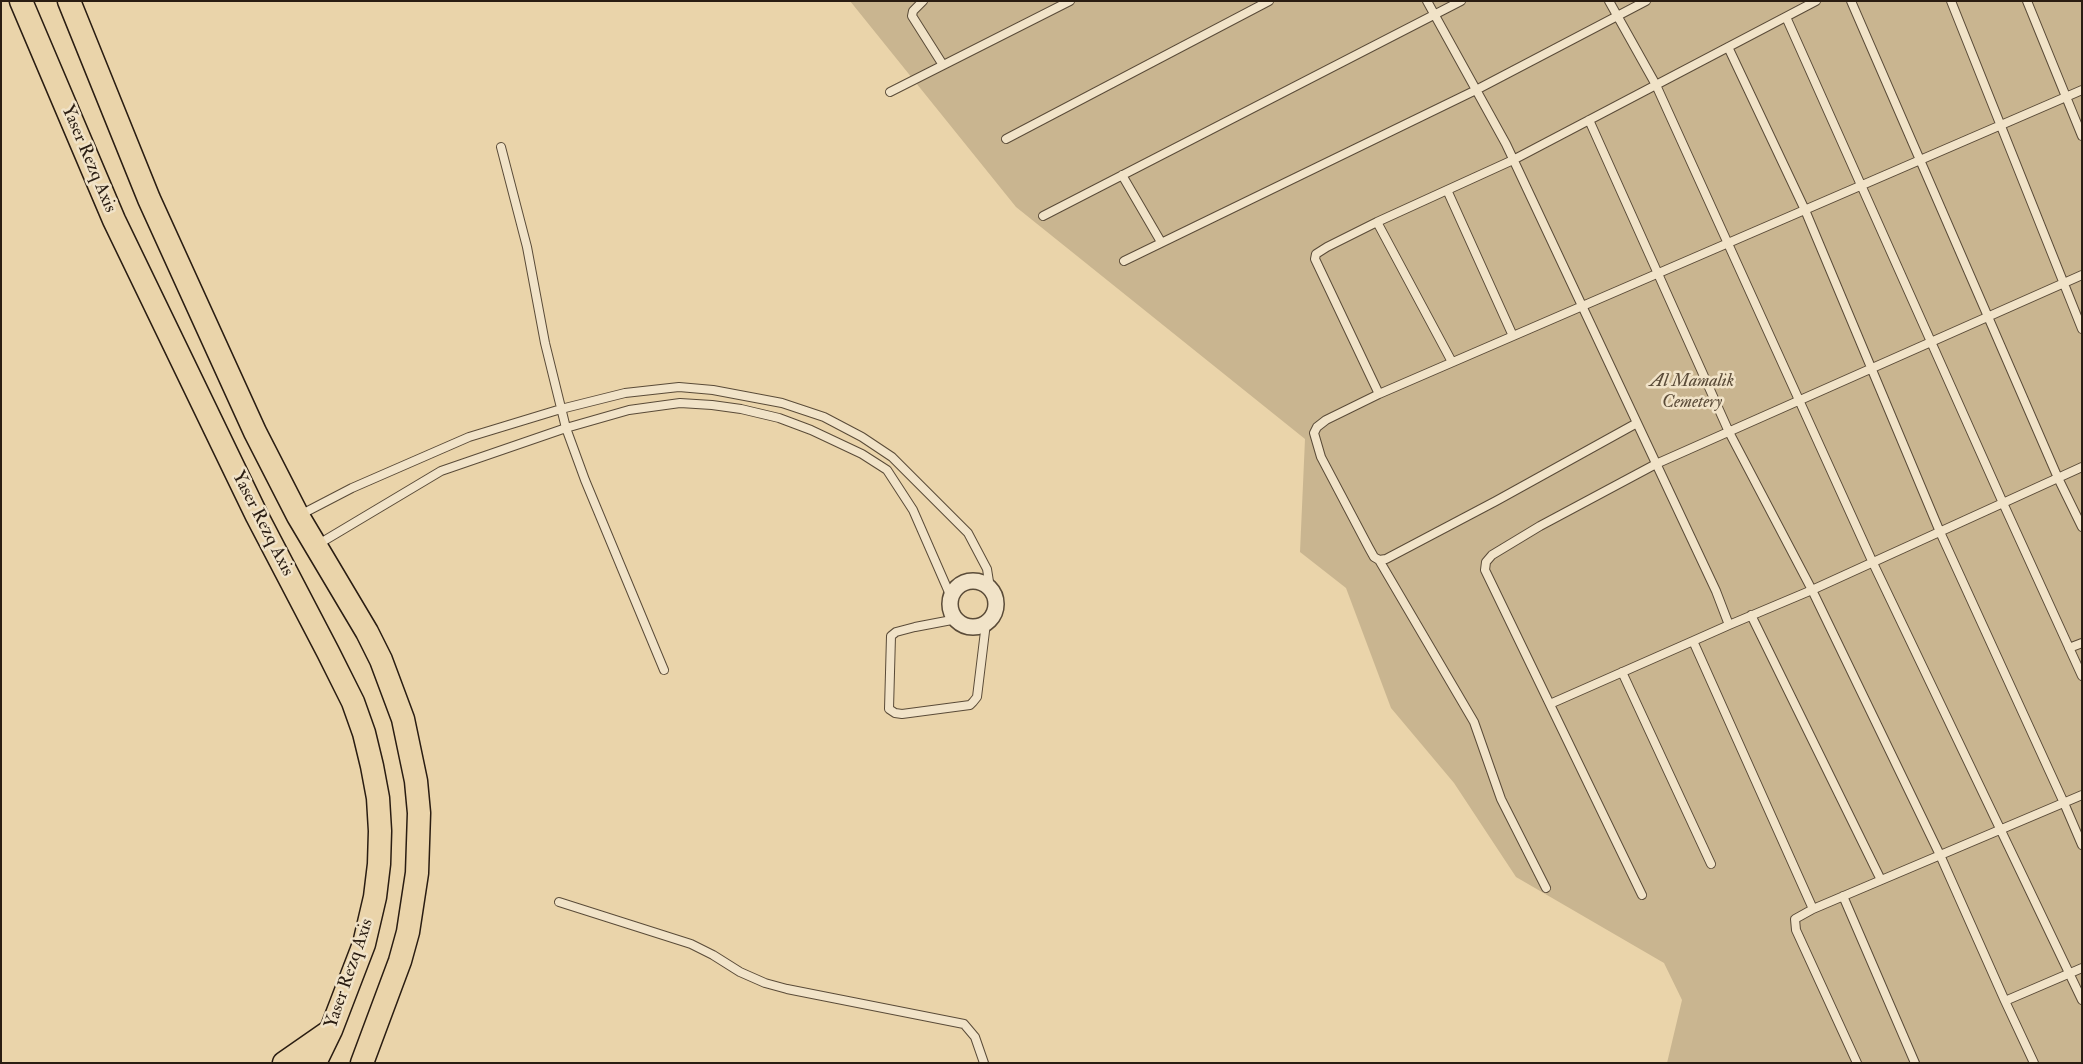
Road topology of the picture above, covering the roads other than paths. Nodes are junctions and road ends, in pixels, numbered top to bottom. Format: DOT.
graph roads {
  1 [pos="22,1"];
  2 [pos="70,1"];
  3 [pos="923,1"];
  4 [pos="1070,1"];
  5 [pos="1269,1"];
  6 [pos="1427,1"];
  7 [pos="1461,1"];
  8 [pos="1609,1"];
  9 [pos="1646,1"];
  10 [pos="1816,1"];
  11 [pos="1851,1"];
  12 [pos="1951,1"];
  13 [pos="2027,1"];
  14 [pos="1435,15"];
  15 [pos="1618,16"];
  16 [pos="1786,17"];
  17 [pos="1728,47"];
  18 [pos="943,65"];
  19 [pos="1656,85"];
  20 [pos="1476,90"];
  21 [pos="2082,90"];
  22 [pos="890,92"];
  23 [pos="2066,97"];
  24 [pos="1589,120"];
  25 [pos="2000,125"];
  26 [pos="2082,136"];
  27 [pos="1006,139"];
  28 [pos="501,147"];
  29 [pos="1513,160"];
  30 [pos="1920,160"];
  31 [pos="1122,175"];
  32 [pos="1862,185"];
  33 [pos="1447,190"];
  34 [pos="1805,210"];
  35 [pos="1043,216"];
  36 [pos="1377,222"];
  37 [pos="1162,242"];
  38 [pos="1727,243"];
  39 [pos="1124,261"];
  40 [pos="1657,273"];
  41 [pos="2082,275"];
  42 [pos="2063,283"];
  43 [pos="1582,306"];
  44 [pos="1988,317"];
  45 [pos="2082,329"];
  46 [pos="1513,336"];
  47 [pos="1931,342"];
  48 [pos="1452,362"];
  49 [pos="1871,369"];
  50 [pos="1379,394"];
  51 [pos="1799,401"];
  52 [pos="561,409"];
  53 [pos="1637,423"];
  54 [pos="566,428"];
  55 [pos="1729,432"];
  56 [pos="1656,464"];
  57 [pos="2082,467"];
  58 [pos="2058,478"];
  59 [pos="2003,503"];
  60 [pos="298,516"];
  61 [pos="2082,527"];
  62 [pos="1940,532"];
  63 [pos="315,546"];
  64 [pos="1379,560"];
  65 [pos="1873,563"];
  66 [pos="990,588"];
  67 [pos="1812,590"];
  68 [pos="951,597"];
  69 [pos="1751,615"];
  70 [pos="956,619"];
  71 [pos="986,623"];
  72 [pos="1729,625"];
  73 [pos="1693,642"];
  74 [pos="2082,643"];
  75 [pos="2069,648"];
  76 [pos="664,670"];
  77 [pos="1622,672"];
  78 [pos="2082,676"];
  79 [pos="1550,704"];
  80 [pos="2082,796"];
  81 [pos="2064,803"];
  82 [pos="2000,830"];
  83 [pos="2082,845"];
  84 [pos="1940,855"];
  85 [pos="1711,864"];
  86 [pos="1881,880"];
  87 [pos="1546,888"];
  88 [pos="1642,895"];
  89 [pos="1844,896"];
  90 [pos="559,902"];
  91 [pos="1813,909"];
  92 [pos="2082,968"];
  93 [pos="2069,973"];
  94 [pos="2082,1000"];
  95 [pos="2005,1001"];
  96 [pos="331,1030"];
  97 [pos="284,1063"];
  98 [pos="315,1063"];
  99 [pos="362,1063"];
  100 [pos="984,1063"];
  101 [pos="1857,1063"];
  102 [pos="1915,1063"];
  103 [pos="2034,1063"];
  1 -- 96 [label="main road, Yaser Rezq Axis"];
  2 -- 60 [label="main road, Yaser Rezq Axis"];
  3 -- 18 [label="lane"];
  4 -- 18 [label="lane"];
  5 -- 27 [label="lane"];
  6 -- 14 [label="lane"];
  7 -- 14 [label="lane"];
  8 -- 15 [label="lane"];
  9 -- 15 [label="lane"];
  10 -- 16 [label="lane"];
  11 -- 30 [label="lane"];
  12 -- 25 [label="lane"];
  13 -- 23 [label="lane"];
  14 -- 20 [label="lane"];
  14 -- 31 [label="lane"];
  15 -- 19 [label="lane"];
  15 -- 20 [label="lane"];
  16 -- 17 [label="lane"];
  16 -- 32 [label="lane"];
  17 -- 19 [label="lane"];
  17 -- 34 [label="lane"];
  18 -- 22 [label="lane"];
  19 -- 24 [label="lane"];
  19 -- 38 [label="lane"];
  20 -- 29 [label="lane"];
  20 -- 37 [label="lane"];
  21 -- 23 [label="lane"];
  23 -- 25 [label="lane"];
  23 -- 26 [label="lane"];
  24 -- 29 [label="lane"];
  24 -- 40 [label="lane"];
  25 -- 30 [label="lane"];
  25 -- 42 [label="lane"];
  28 -- 52 [label="lane"];
  29 -- 33 [label="lane"];
  29 -- 43 [label="lane"];
  30 -- 32 [label="lane"];
  30 -- 44 [label="lane"];
  31 -- 35 [label="lane"];
  31 -- 37 [label="lane"];
  32 -- 34 [label="lane"];
  32 -- 47 [label="lane"];
  33 -- 36 [label="lane"];
  33 -- 46 [label="lane"];
  34 -- 38 [label="lane"];
  34 -- 49 [label="lane"];
  36 -- 48 [label="lane"];
  36 -- 50 [label="lane"];
  37 -- 39 [label="lane"];
  38 -- 40 [label="lane"];
  38 -- 51 [label="lane"];
  40 -- 43 [label="lane"];
  40 -- 55 [label="lane"];
  41 -- 42 [label="lane"];
  42 -- 44 [label="lane"];
  42 -- 45 [label="lane"];
  43 -- 46 [label="lane"];
  43 -- 53 [label="lane"];
  44 -- 47 [label="lane"];
  44 -- 58 [label="lane"];
  46 -- 48 [label="lane"];
  47 -- 49 [label="lane"];
  47 -- 59 [label="lane"];
  48 -- 50 [label="lane"];
  49 -- 51 [label="lane"];
  49 -- 62 [label="lane"];
  50 -- 64 [label="lane"];
  51 -- 55 [label="lane"];
  51 -- 65 [label="lane"];
  52 -- 54 [label="lane"];
  52 -- 60 [label="lane"];
  52 -- 66 [label="lane"];
  53 -- 56 [label="lane"];
  53 -- 64 [label="lane"];
  54 -- 63 [label="lane"];
  54 -- 68 [label="lane"];
  54 -- 76 [label="lane"];
  55 -- 56 [label="lane"];
  55 -- 67 [label="lane"];
  56 -- 72 [label="lane"];
  56 -- 79 [label="lane"];
  57 -- 58 [label="lane"];
  58 -- 59 [label="lane"];
  58 -- 61 [label="lane"];
  59 -- 62 [label="lane"];
  59 -- 75 [label="lane"];
  60 -- 63 [label="main road, Yaser Rezq Axis"];
  62 -- 65 [label="lane"];
  62 -- 81 [label="lane"];
  63 -- 99 [label="main road, Yaser Rezq Axis"];
  64 -- 87 [label="lane"];
  65 -- 67 [label="lane"];
  65 -- 82 [label="lane"];
  66 -- 68 [label="street"];
  66 -- 71 [label="street"];
  67 -- 69 [label="lane"];
  67 -- 84 [label="lane"];
  68 -- 70 [label="street"];
  69 -- 72 [label="lane"];
  69 -- 86 [label="lane"];
  70 -- 71 [label="street"];
  70 -- 71 [label="lane"];
  72 -- 73 [label="lane"];
  73 -- 77 [label="lane"];
  73 -- 91 [label="lane"];
  74 -- 75 [label="lane"];
  75 -- 78 [label="lane"];
  77 -- 79 [label="lane"];
  77 -- 85 [label="lane"];
  79 -- 88 [label="lane"];
  80 -- 81 [label="lane"];
  81 -- 82 [label="lane"];
  81 -- 83 [label="lane"];
  82 -- 84 [label="lane"];
  82 -- 93 [label="lane"];
  84 -- 86 [label="lane"];
  84 -- 95 [label="lane"];
  86 -- 89 [label="lane"];
  89 -- 91 [label="lane"];
  89 -- 102 [label="lane"];
  90 -- 100 [label="lane"];
  91 -- 101 [label="lane"];
  92 -- 93 [label="lane"];
  93 -- 94 [label="lane"];
  93 -- 95 [label="lane"];
  95 -- 103 [label="lane"];
  96 -- 97 [label="main road"];
  96 -- 98 [label="main road, Yaser Rezq Axis"];
}
